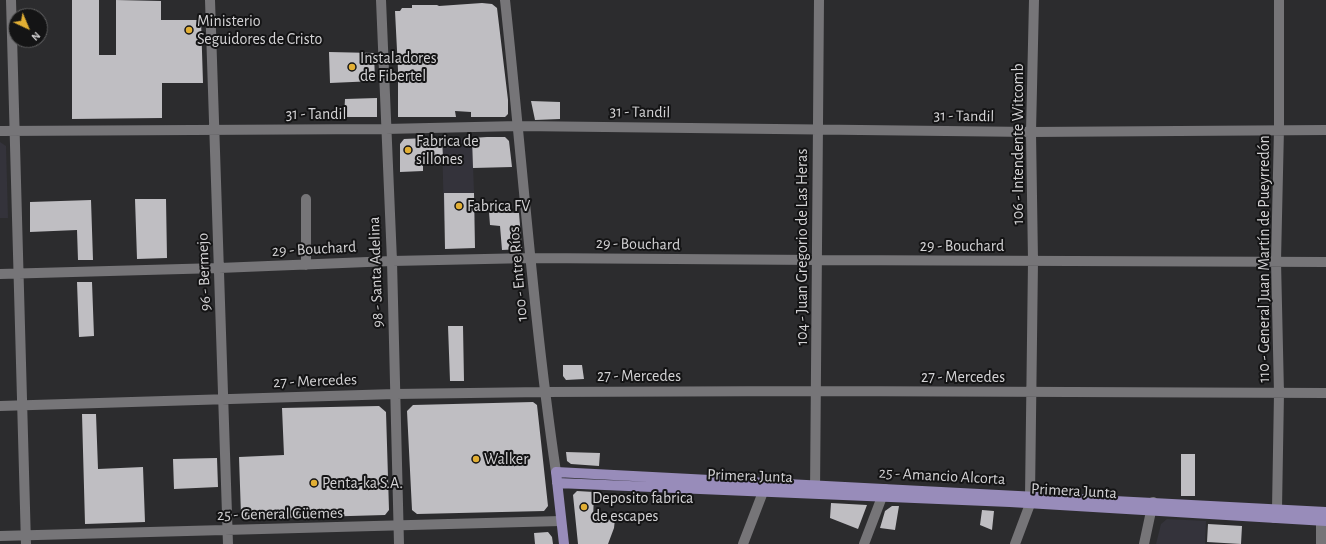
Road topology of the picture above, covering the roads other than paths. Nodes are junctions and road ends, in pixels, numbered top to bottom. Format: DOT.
graph roads {
  1 [pos="10,0"];
  2 [pos="210,0"];
  3 [pos="381,0"];
  4 [pos="505,0"];
  5 [pos="819,0"];
  6 [pos="1034,0"];
  7 [pos="1279,0"];
  8 [pos="519,126"];
  9 [pos="214,129"];
  10 [pos="385,129"];
  11 [pos="818,129"];
  12 [pos="1279,129"];
  13 [pos="1326,130"];
  14 [pos="0,131"];
  15 [pos="14,131"];
  16 [pos="1031,132"];
  17 [pos="306,199"];
  18 [pos="531,258"];
  19 [pos="817,260"];
  20 [pos="392,261"];
  21 [pos="1033,261"];
  22 [pos="1276,261"];
  23 [pos="1326,262"];
  24 [pos="306,265"];
  25 [pos="219,268"];
  26 [pos="18,273"];
  27 [pos="0,274"];
  28 [pos="816,391"];
  29 [pos="544,392"];
  30 [pos="1032,392"];
  31 [pos="1279,393"];
  32 [pos="1326,393"];
  33 [pos="395,394"];
  34 [pos="223,399"];
  35 [pos="0,406"];
  36 [pos="22,406"];
  37 [pos="556,472"];
  38 [pos="557,483"];
  39 [pos="763,488"];
  40 [pos="815,489"];
  41 [pos="884,493"];
  42 [pos="1030,500"];
  43 [pos="1152,506"];
  44 [pos="1275,513"];
  45 [pos="1324,516"];
  46 [pos="561,521"];
  47 [pos="398,526"];
  48 [pos="228,530"];
  49 [pos="0,536"];
  50 [pos="26,540"];
  51 [pos="228,544"];
  52 [pos="399,544"];
  53 [pos="564,544"];
  54 [pos="743,544"];
  55 [pos="864,544"];
  56 [pos="1014,544"];
  57 [pos="1144,544"];
  58 [pos="1321,544"];
  1 -- 15 [label="street"];
  2 -- 9 [label="street, 96 - Bermejo"];
  3 -- 10 [label="street, 98 - Santa Adelina"];
  4 -- 8 [label="street, 100 - Entre Ríos"];
  5 -- 11 [label="street, 104 - Juan Gregorio de Las Heras"];
  6 -- 16 [label="street, 106 - Intendente Witcomb"];
  7 -- 12 [label="street, 110 - General Juan Martín de Pueyrredón"];
  8 -- 10 [label="street, 31 - Tandil"];
  8 -- 11 [label="street, 31 - Tandil"];
  8 -- 18 [label="street, 100 - Entre Ríos"];
  9 -- 10 [label="street, 31 - Tandil"];
  9 -- 15 [label="street, 31 - Tandil"];
  9 -- 25 [label="street, 96 - Bermejo"];
  10 -- 20 [label="street, 98 - Santa Adelina"];
  11 -- 16 [label="street, 31 - Tandil"];
  11 -- 19 [label="street, 104 - Juan Gregorio de Las Heras"];
  12 -- 13 [label="street, 31 - Tandil"];
  12 -- 16 [label="street, 31 - Tandil"];
  12 -- 22 [label="street, 110 - General Juan Martín de Pueyrredón"];
  14 -- 15 [label="street, 31 - Tandil"];
  15 -- 26 [label="street"];
  16 -- 21 [label="street, 106 - Intendente Witcomb"];
  17 -- 24 [label="street"];
  18 -- 19 [label="street, 29 - Bouchard"];
  18 -- 20 [label="street, 29 - Bouchard"];
  18 -- 29 [label="street, 100 - Entre Ríos"];
  19 -- 21 [label="street, 29 - Bouchard"];
  19 -- 28 [label="street, 104 - Juan Gregorio de Las Heras"];
  20 -- 24 [label="street, 29 - Bouchard"];
  20 -- 33 [label="street, 98 - Santa Adelina"];
  21 -- 22 [label="street, 29 - Bouchard"];
  21 -- 30 [label="street, 106 - Intendente Witcomb"];
  22 -- 23 [label="street, 29 - Bouchard"];
  22 -- 31 [label="street, 110 - General Juan Martín de Pueyrredón"];
  24 -- 25 [label="street, 29 - Bouchard"];
  25 -- 26 [label="street, 29 - Bouchard"];
  25 -- 34 [label="street, 96 - Bermejo"];
  26 -- 27 [label="street, 29 - Bouchard"];
  26 -- 36 [label="street"];
  28 -- 29 [label="street, 27 - Mercedes"];
  28 -- 30 [label="street, 27 - Mercedes"];
  28 -- 40 [label="street, 104 - Juan Gregorio de Las Heras"];
  29 -- 33 [label="street, 27 - Mercedes"];
  29 -- 37 [label="street, 100 - Entre Ríos"];
  30 -- 31 [label="street, 27 - Mercedes"];
  30 -- 42 [label="street, 106 - Intendente Witcomb"];
  31 -- 32 [label="street, 27 - Mercedes"];
  31 -- 44 [label="street, 110 - General Juan Martín de Pueyrredón"];
  33 -- 34 [label="street, 27 - Mercedes"];
  33 -- 47 [label="street, 98 - Santa Adelina"];
  34 -- 36 [label="street, 27 - Mercedes"];
  34 -- 48 [label="street, 96 - Bermejo"];
  35 -- 36 [label="street, 27 - Mercedes"];
  36 -- 50 [label="street"];
  37 -- 38 [label="main road, 100 - Entre Ríos"];
  37 -- 39 [label="main road"];
  38 -- 39 [label="main road, Primera Junta"];
  38 -- 46 [label="main road, 100 - Entre Ríos"];
  39 -- 40 [label="main road, Primera Junta"];
  39 -- 54 [label="street"];
  40 -- 41 [label="main road, Primera Junta"];
  41 -- 42 [label="main road, Primera Junta"];
  41 -- 55 [label="street"];
  42 -- 43 [label="main road, Primera Junta"];
  42 -- 56 [label="street"];
  43 -- 44 [label="main road, Primera Junta"];
  43 -- 57 [label="street"];
  44 -- 45 [label="main road, Primera Junta"];
  45 -- 58 [label="street"];
  46 -- 47 [label="street, 25 - General Güemes"];
  46 -- 53 [label="main road, 100 - Entre Ríos"];
  47 -- 48 [label="street, 25 - General Güemes"];
  47 -- 52 [label="street, 98 - Santa Adelina"];
  48 -- 50 [label="street, 25 - General Güemes"];
  48 -- 51 [label="street, 96 - Bermejo"];
  49 -- 50 [label="street, 25 - General Güemes"];
}
